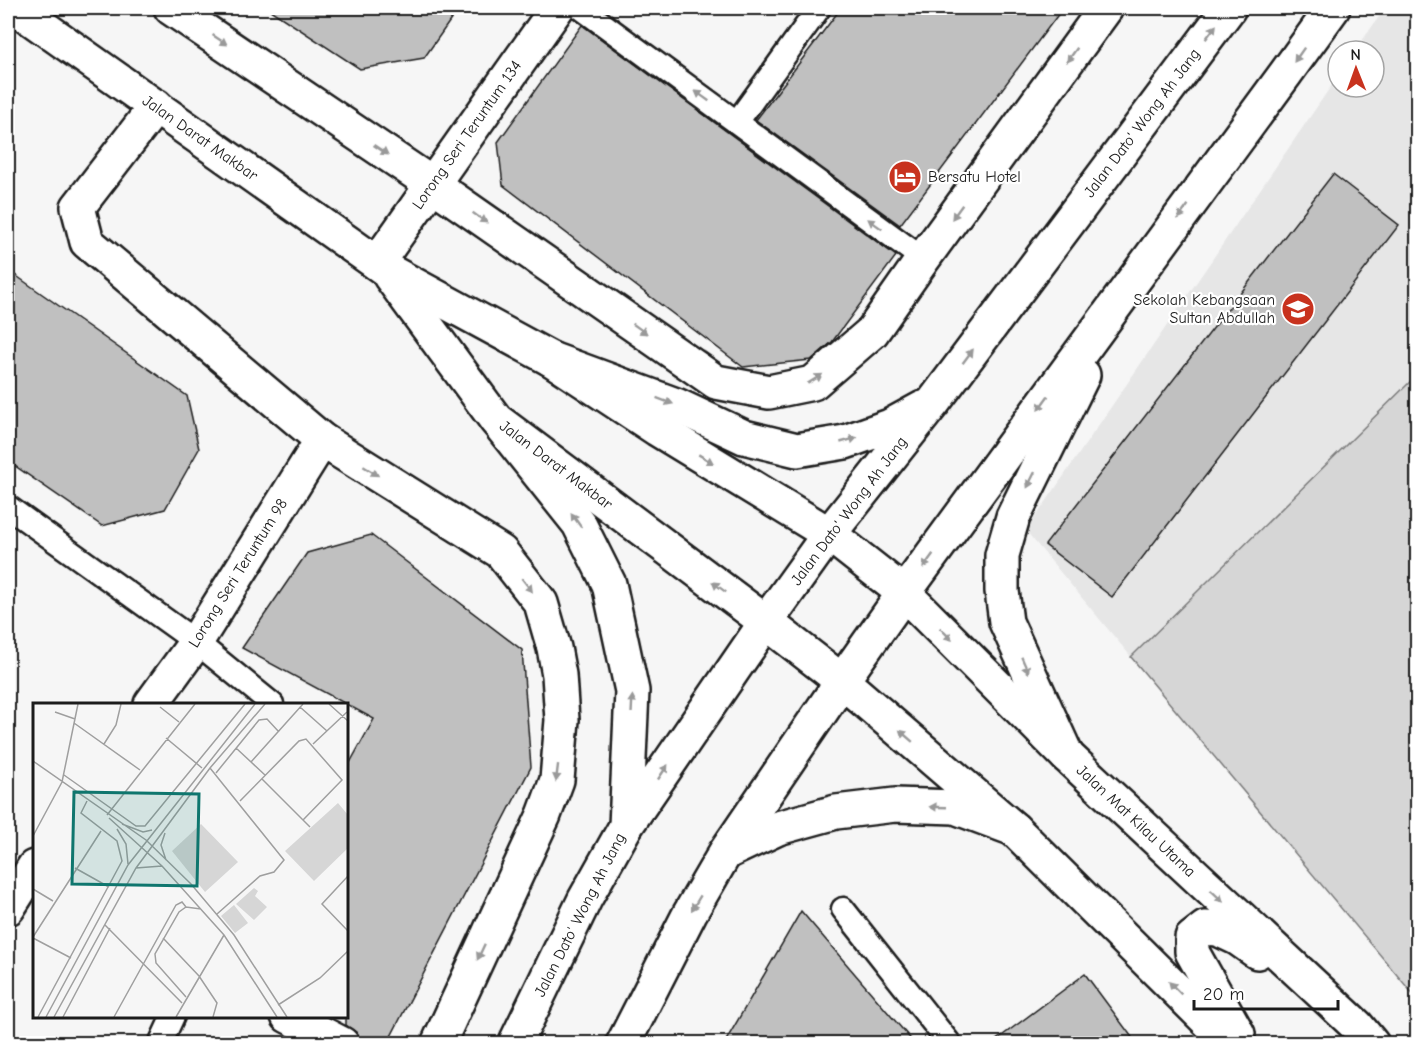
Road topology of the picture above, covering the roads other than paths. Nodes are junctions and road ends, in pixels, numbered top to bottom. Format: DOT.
graph roads {
  1 [pos="16,8"];
  2 [pos="171,8"];
  3 [pos="557,8"];
  4 [pos="581,8"];
  5 [pos="819,8"];
  6 [pos="1106,8"];
  7 [pos="1229,8"];
  8 [pos="1333,8"];
  9 [pos="156,106"];
  10 [pos="737,122"];
  11 [pos="432,184"];
  12 [pos="922,259"];
  13 [pos="381,266"];
  14 [pos="1122,295"];
  15 [pos="551,358"];
  16 [pos="933,403"];
  17 [pos="496,420"];
  18 [pos="322,440"];
  19 [pos="8,507"];
  20 [pos="829,534"];
  21 [pos="904,593"];
  22 [pos="766,622"];
  23 [pos="196,642"];
  24 [pos="842,681"];
  25 [pos="152,703"];
  26 [pos="270,703"];
  27 [pos="1067,756"];
  28 [pos="626,826"];
  29 [pos="1014,829"];
  30 [pos="725,853"];
  31 [pos="33,871"];
  32 [pos="8,908"];
  33 [pos="843,909"];
  34 [pos="1336,1006"];
  35 [pos="173,1018"];
  36 [pos="290,1018"];
  37 [pos="160,1044"];
  38 [pos="342,1044"];
  39 [pos="438,1044"];
  40 [pos="514,1044"];
  41 [pos="623,1044"];
  42 [pos="950,1044"];
  43 [pos="1231,1044"];
  44 [pos="1244,1044"];
  45 [pos="1372,1044"];
  1 -- 9 [label="street, Jalan Darat Makbar"];
  2 -- 11 [label="street, one-way"];
  3 -- 11 [label="street, Lorong Seri Teruntum 134"];
  10 -- 4 [label="lane, one-way"];
  5 -- 10 [label="lane"];
  6 -- 12 [label="street, one-way"];
  16 -- 7 [label="street, Jalan Dato' Wong Ah Jang, one-way"];
  8 -- 14 [label="street, one-way"];
  9 -- 13 [label="street, Jalan Darat Makbar"];
  9 -- 18 [label="street"];
  12 -- 10 [label="lane, one-way"];
  11 -- 12 [label="street, one-way"];
  11 -- 13 [label="street, Lorong Seri Teruntum 134"];
  13 -- 15 [label="street, Jalan Darat Makbar"];
  13 -- 17 [label="street, Jalan Darat Makbar"];
  14 -- 21 [label="street, one-way"];
  14 -- 27 [label="street, one-way"];
  15 -- 16 [label="street, one-way"];
  15 -- 20 [label="street, Jalan Darat Makbar, one-way"];
  16 -- 20 [label="street, Jalan Dato' Wong Ah Jang"];
  22 -- 17 [label="street, Jalan Darat Makbar, one-way"];
  28 -- 17 [label="street, one-way"];
  18 -- 23 [label="street, Lorong Seri Teruntum 98"];
  18 -- 39 [label="street, one-way"];
  19 -- 23 [label="lane"];
  20 -- 21 [label="street, Jalan Mat Kilau Utama"];
  20 -- 22 [label="street, Jalan Dato' Wong Ah Jang"];
  21 -- 24 [label="street"];
  21 -- 27 [label="street, Jalan Mat Kilau Utama, one-way"];
  22 -- 24 [label="street, Jalan Darat Makbar"];
  28 -- 22 [label="street, Jalan Dato' Wong Ah Jang, one-way"];
  23 -- 25 [label="street, Lorong Seri Teruntum 98"];
  23 -- 26 [label="lane"];
  29 -- 24 [label="street, one-way"];
  24 -- 30 [label="street"];
  27 -- 34 [label="street, Jalan Mat Kilau Utama, one-way"];
  28 -- 40 [label="street, Jalan Dato' Wong Ah Jang"];
  29 -- 30 [label="street, one-way"];
  43 -- 29 [label="street, one-way"];
  30 -- 41 [label="street, one-way"];
  31 -- 32 [label="street"];
  33 -- 42 [label="lane"];
  34 -- 44 [label="street"];
  34 -- 45 [label="street, Jalan Mat Kilau Utama"];
  35 -- 37 [label="lane"];
  36 -- 38 [label="street"];
}
